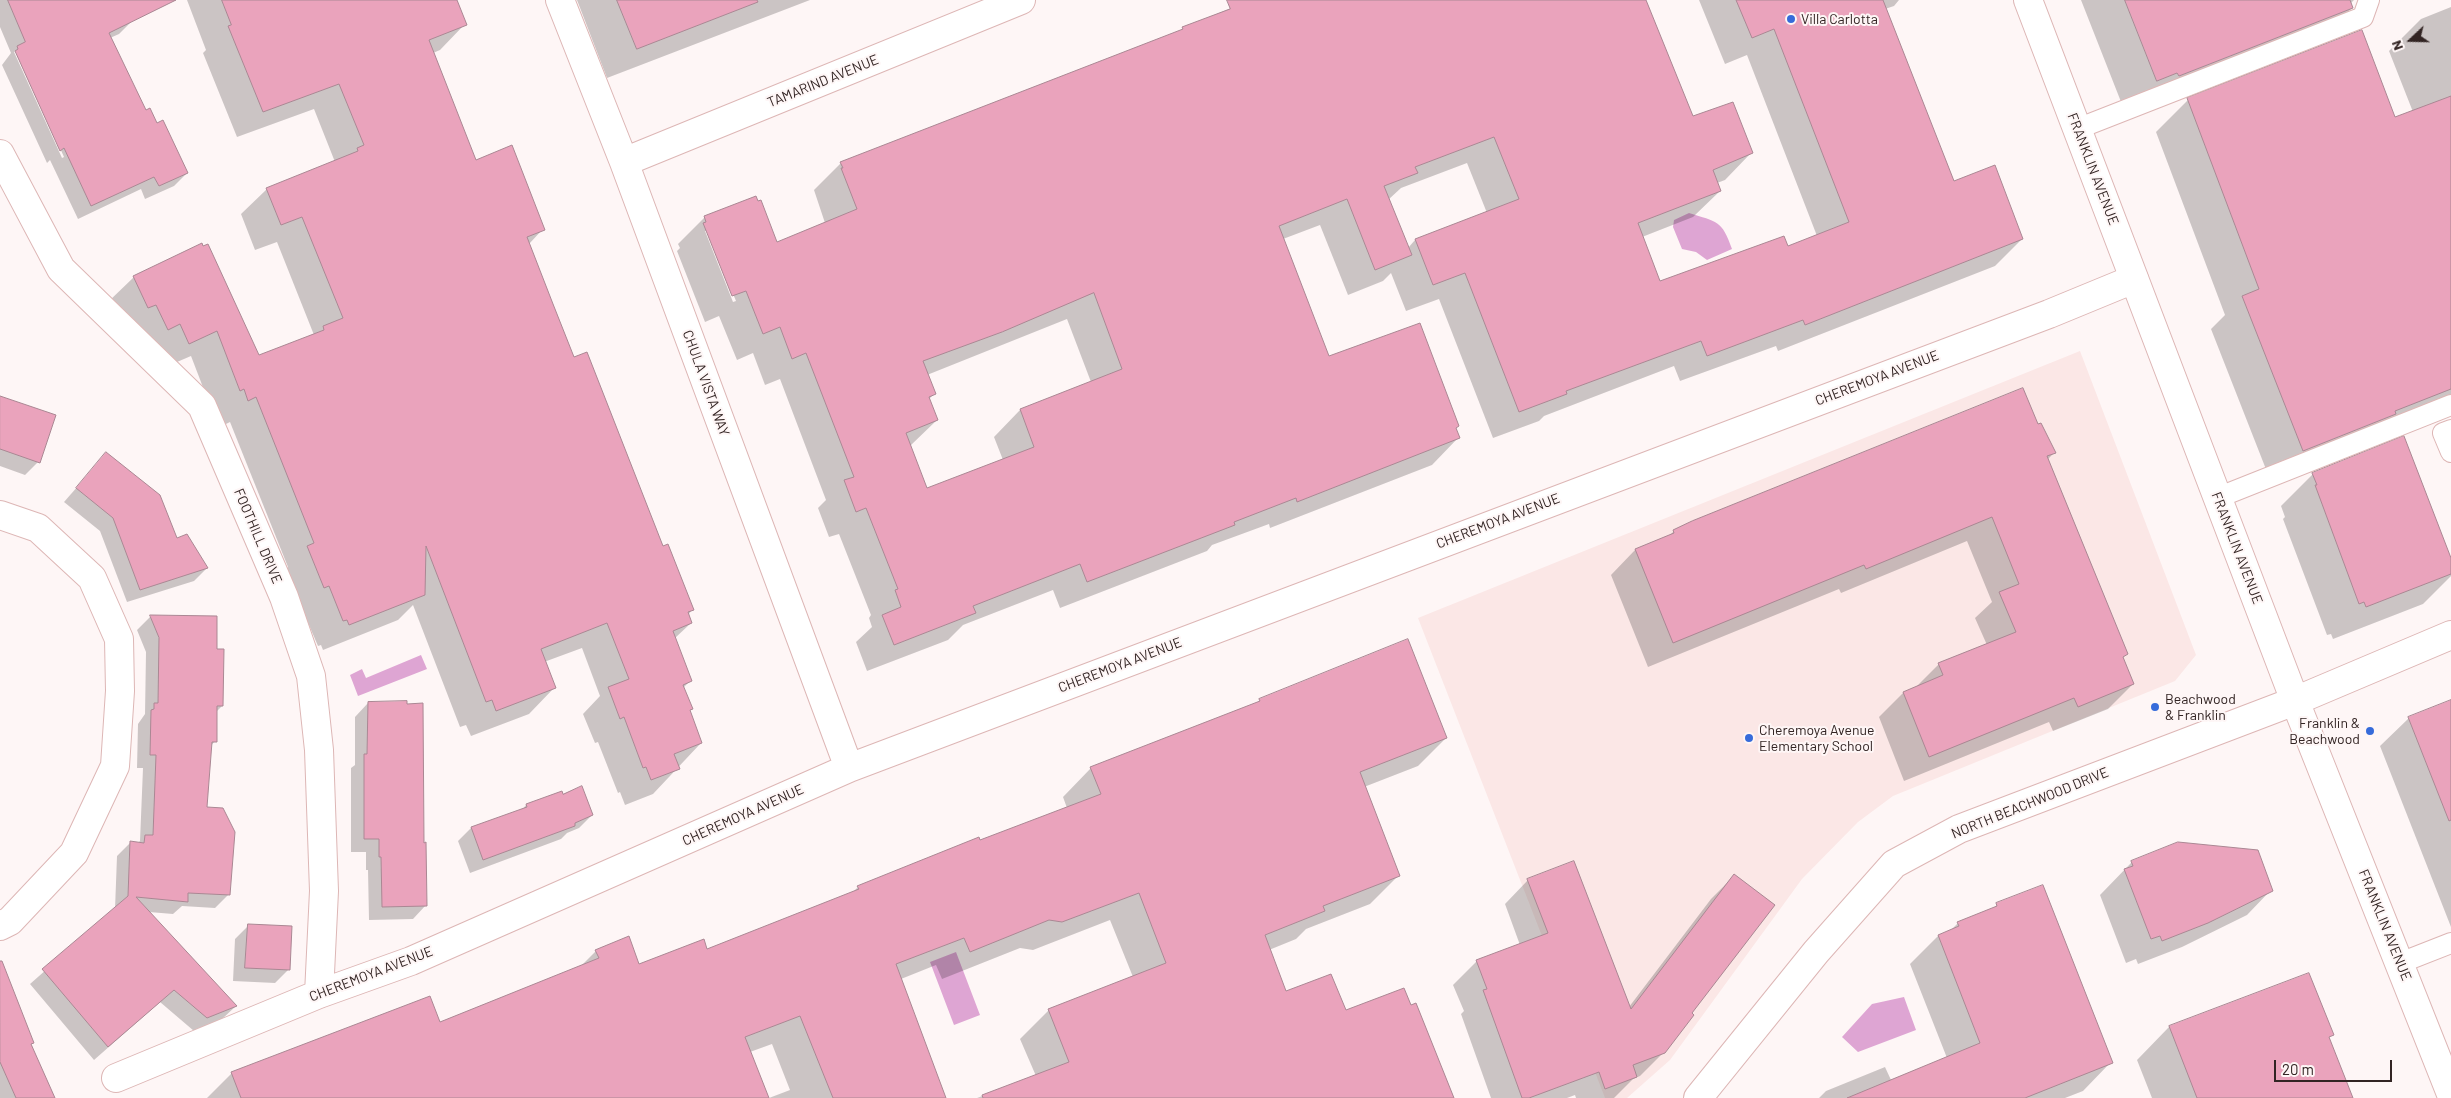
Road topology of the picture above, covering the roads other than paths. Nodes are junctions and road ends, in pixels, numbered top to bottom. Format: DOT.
graph roads {
  1 [pos="560,0"];
  2 [pos="1022,0"];
  3 [pos="2028,0"];
  4 [pos="2369,0"];
  5 [pos="2077,129"];
  6 [pos="0,154"];
  7 [pos="624,162"];
  8 [pos="2134,279"];
  9 [pos="2451,405"];
  10 [pos="2451,430"];
  11 [pos="2451,452"];
  12 [pos="2218,498"];
  13 [pos="0,515"];
  14 [pos="2451,635"];
  15 [pos="2296,701"];
  16 [pos="849,768"];
  17 [pos="0,926"];
  18 [pos="2451,943"];
  19 [pos="2400,963"];
  20 [pos="319,994"];
  21 [pos="116,1078"];
  22 [pos="2451,1094"];
  23 [pos="1698,1098"];
  1 -- 7 [label="street, CHULA VISTA WAY"];
  2 -- 7 [label="street, TAMARIND AVENUE"];
  3 -- 5 [label="street, FRANKLIN AVENUE"];
  4 -- 5 [label="lane"];
  5 -- 8 [label="street, FRANKLIN AVENUE"];
  6 -- 20 [label="street, FOOTHILL DRIVE"];
  7 -- 16 [label="street, CHULA VISTA WAY"];
  8 -- 12 [label="street, FRANKLIN AVENUE"];
  8 -- 16 [label="street, CHEREMOYA AVENUE"];
  9 -- 12 [label="lane"];
  10 -- 11 [label="lane"];
  12 -- 15 [label="street, FRANKLIN AVENUE"];
  13 -- 17 [label="street"];
  14 -- 15 [label="street, NORTH BEACHWOOD DRIVE"];
  15 -- 19 [label="street, FRANKLIN AVENUE"];
  15 -- 23 [label="street, NORTH BEACHWOOD DRIVE"];
  16 -- 20 [label="street, CHEREMOYA AVENUE"];
  18 -- 19 [label="lane"];
  19 -- 22 [label="street, FRANKLIN AVENUE"];
  20 -- 21 [label="street, CHEREMOYA AVENUE"];
}
